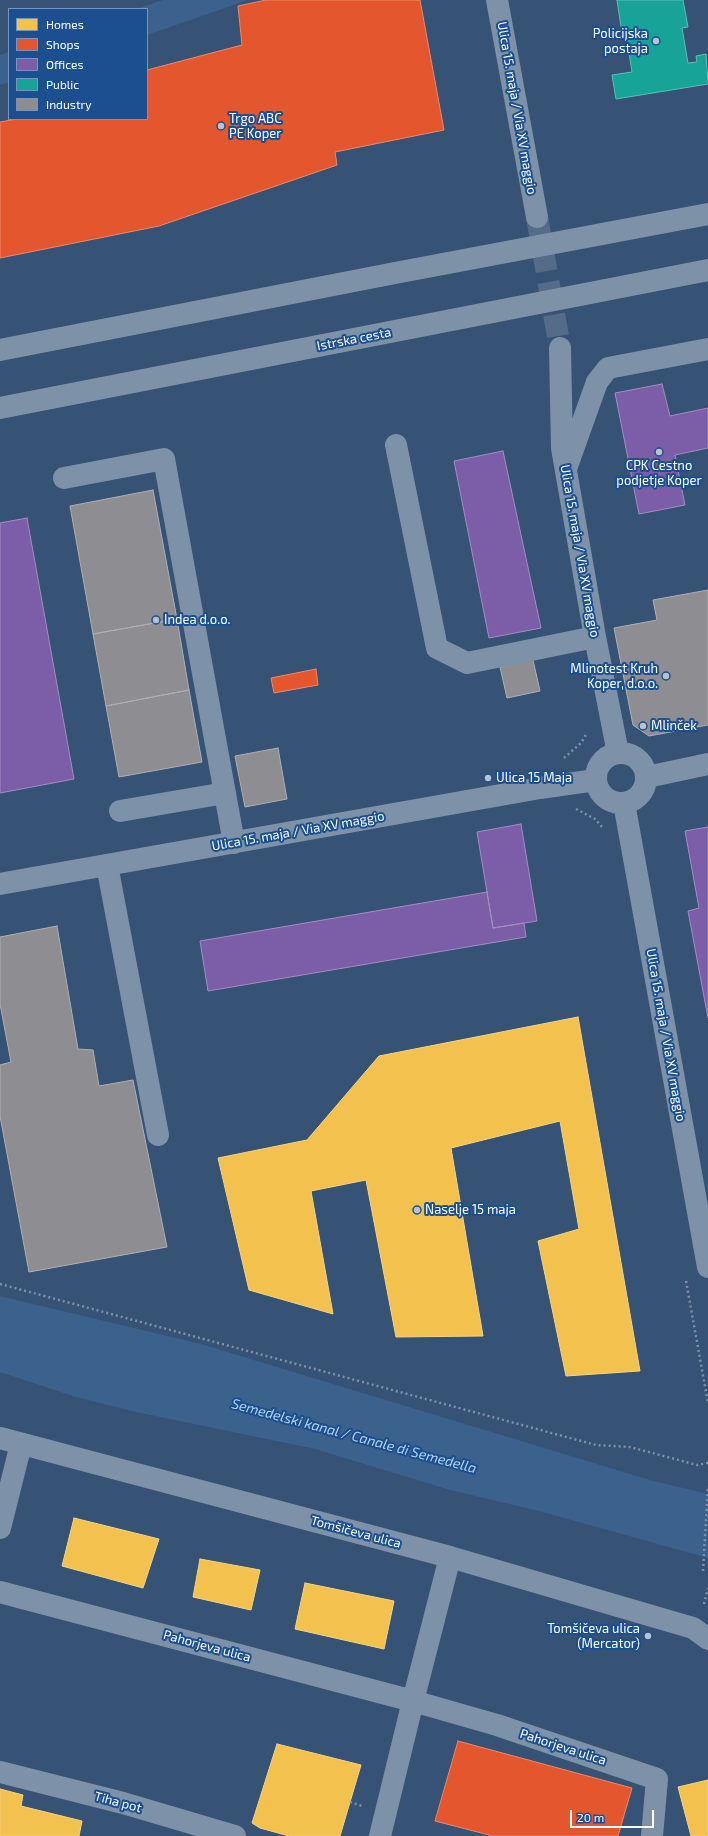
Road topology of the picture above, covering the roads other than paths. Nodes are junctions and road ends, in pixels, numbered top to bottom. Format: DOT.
graph roads {
  1 [pos="497,0"];
  2 [pos="708,214"];
  3 [pos="537,217"];
  4 [pos="708,270"];
  5 [pos="560,348"];
  6 [pos="708,349"];
  7 [pos="0,350"];
  8 [pos="2,408"];
  9 [pos="396,445"];
  10 [pos="565,469"];
  11 [pos="64,478"];
  12 [pos="595,637"];
  13 [pos="618,753"];
  14 [pos="708,764"];
  15 [pos="647,777"];
  16 [pos="596,780"];
  17 [pos="225,793"];
  18 [pos="624,803"];
  19 [pos="120,811"];
  20 [pos="234,843"];
  21 [pos="107,865"];
  22 [pos="0,884"];
  23 [pos="158,1135"];
  24 [pos="708,1267"];
  25 [pos="0,1438"];
  26 [pos="22,1444"];
  27 [pos="0,1528"];
  28 [pos="450,1557"];
  29 [pos="0,1592"];
  30 [pos="708,1639"];
  31 [pos="414,1701"];
  32 [pos="0,1772"];
  33 [pos="235,1836"];
  34 [pos="380,1836"];
  35 [pos="652,1836"];
  1 -- 3 [label="street, Ulica 15. maja / Via XV maggio"];
  2 -- 7 [label="highway"];
  4 -- 8 [label="highway, Istrska cesta"];
  5 -- 10 [label="street, Ulica 15. maja / Via XV maggio"];
  6 -- 10 [label="street"];
  9 -- 12 [label="street"];
  10 -- 12 [label="street, Ulica 15. maja / Via XV maggio"];
  11 -- 17 [label="street"];
  12 -- 13 [label="street, Ulica 15. maja / Via XV maggio"];
  13 -- 15 [label="street"];
  13 -- 16 [label="street"];
  14 -- 15 [label="street"];
  15 -- 18 [label="street"];
  16 -- 18 [label="street"];
  16 -- 20 [label="street, Ulica 15. maja / Via XV maggio"];
  17 -- 19 [label="street"];
  17 -- 20 [label="street"];
  18 -- 24 [label="street, Ulica 15. maja / Via XV maggio"];
  20 -- 21 [label="street, Ulica 15. maja / Via XV maggio"];
  21 -- 22 [label="street, Ulica 15. maja / Via XV maggio"];
  21 -- 23 [label="street"];
  25 -- 26 [label="street, Tomšičeva ulica"];
  26 -- 27 [label="street"];
  26 -- 28 [label="street, Tomšičeva ulica"];
  28 -- 30 [label="street, Tomšičeva ulica"];
  28 -- 31 [label="street"];
  29 -- 31 [label="street, Pahorjeva ulica"];
  31 -- 34 [label="street"];
  31 -- 35 [label="street, Pahorjeva ulica"];
  32 -- 33 [label="street, Tiha pot"];
}
